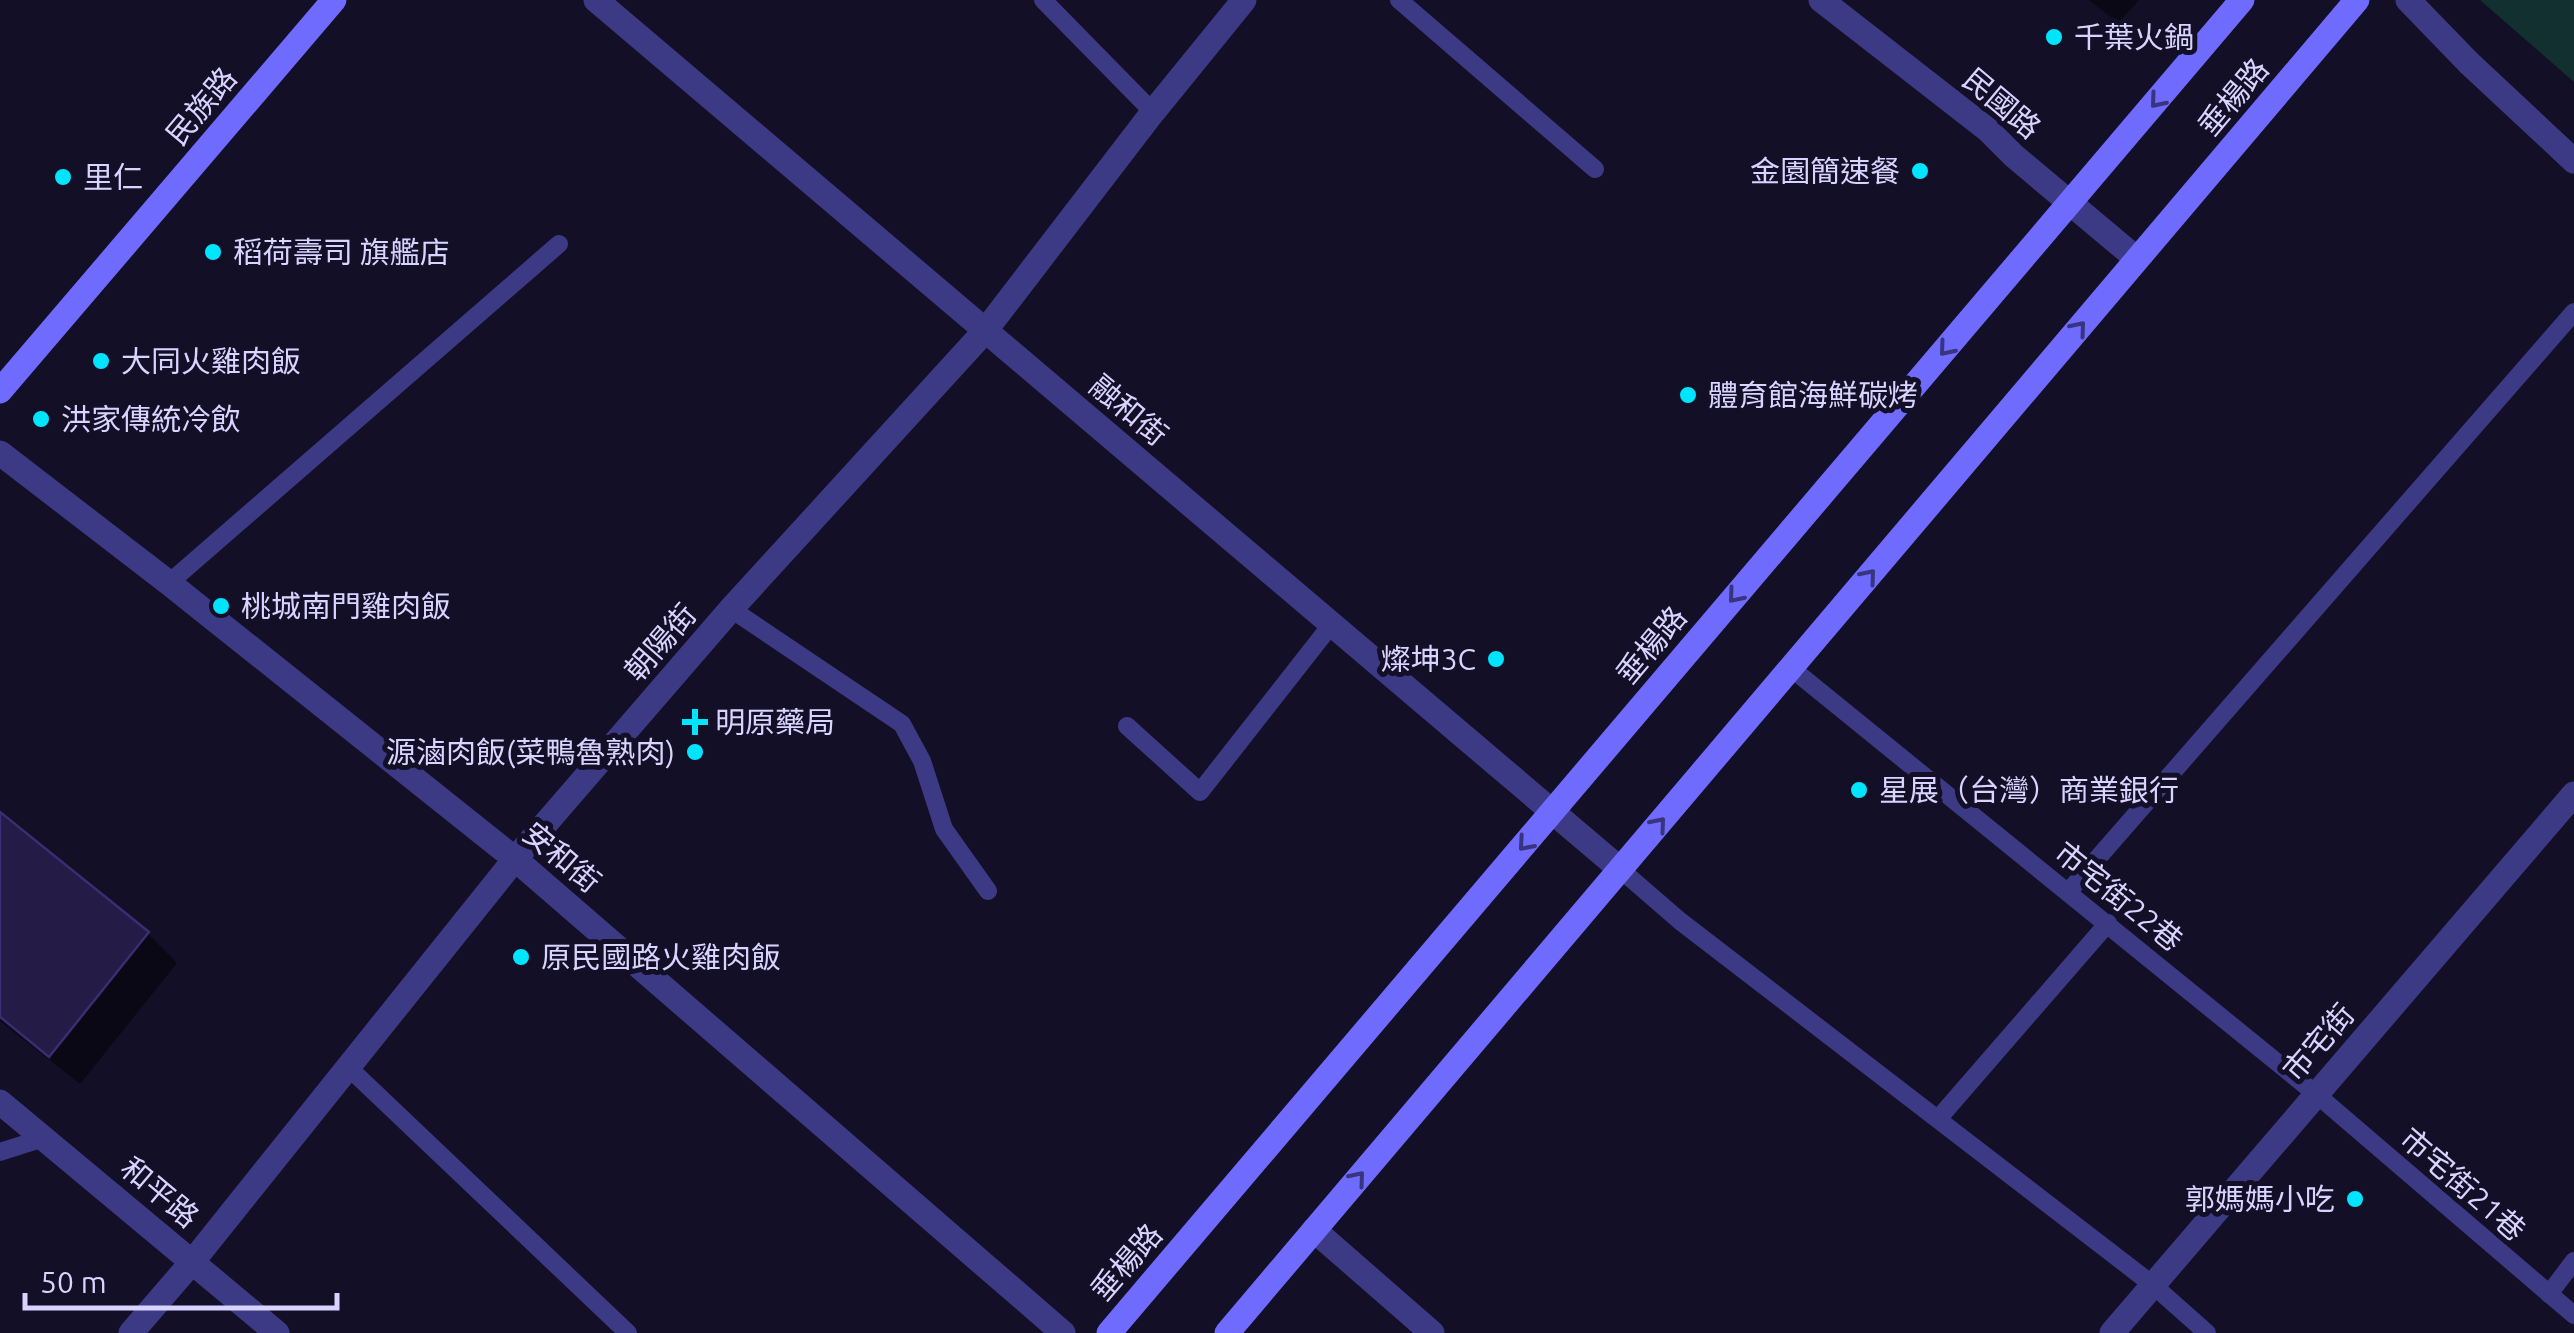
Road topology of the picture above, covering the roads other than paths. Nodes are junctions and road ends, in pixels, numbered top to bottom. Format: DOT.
graph roads {
  1 [pos="334,0"];
  2 [pos="596,0"];
  3 [pos="1044,0"];
  4 [pos="1244,0"];
  5 [pos="1399,0"];
  6 [pos="1821,0"];
  7 [pos="2242,0"];
  8 [pos="2358,0"];
  9 [pos="2408,0"];
  10 [pos="1153,112"];
  11 [pos="2574,161"];
  12 [pos="1596,169"];
  13 [pos="2071,202"];
  14 [pos="560,244"];
  15 [pos="2137,260"];
  16 [pos="2574,312"];
  17 [pos="986,331"];
  18 [pos="0,392"];
  19 [pos="0,454"];
  20 [pos="169,583"];
  21 [pos="731,609"];
  22 [pos="1332,625"];
  23 [pos="1791,668"];
  24 [pos="1127,726"];
  25 [pos="2574,794"];
  26 [pos="1552,812"];
  27 [pos="515,859"];
  28 [pos="1620,870"];
  29 [pos="988,891"];
  30 [pos="2069,891"];
  31 [pos="2108,923"];
  32 [pos="348,1067"];
  33 [pos="2316,1094"];
  34 [pos="0,1102"];
  35 [pos="1938,1119"];
  36 [pos="44,1138"];
  37 [pos="0,1152"];
  38 [pos="1314,1230"];
  39 [pos="193,1261"];
  40 [pos="2574,1261"];
  41 [pos="2153,1285"];
  42 [pos="2548,1294"];
  43 [pos="2574,1315"];
  44 [pos="131,1333"];
  45 [pos="278,1333"];
  46 [pos="628,1333"];
  47 [pos="1063,1333"];
  48 [pos="1108,1333"];
  49 [pos="1227,1333"];
  50 [pos="1432,1333"];
  51 [pos="2112,1333"];
  52 [pos="2207,1333"];
  1 -- 18 [label="street, 民族路"];
  2 -- 17 [label="street, 融和街"];
  3 -- 10 [label="lane"];
  4 -- 10 [label="street, 朝陽街"];
  5 -- 12 [label="lane"];
  6 -- 13 [label="street, 民國路"];
  7 -- 13 [label="street, 垂楊路, one-way"];
  8 -- 15 [label="street, 垂楊路"];
  9 -- 11 [label="street"];
  10 -- 17 [label="street, 朝陽街"];
  13 -- 15 [label="street, 民國路"];
  13 -- 26 [label="street, 垂楊路, one-way"];
  14 -- 20 [label="lane"];
  23 -- 15 [label="street, 垂楊路, one-way"];
  16 -- 30 [label="lane"];
  17 -- 21 [label="street, 朝陽街"];
  17 -- 22 [label="street, 融和街"];
  19 -- 20 [label="street, 安和街"];
  20 -- 27 [label="street, 安和街"];
  21 -- 27 [label="street, 朝陽街"];
  21 -- 29 [label="lane"];
  22 -- 24 [label="lane"];
  22 -- 26 [label="street, 融和街"];
  28 -- 23 [label="street, 垂楊路, one-way"];
  23 -- 30 [label="lane, 市宅街22巷"];
  25 -- 33 [label="street, 市宅街"];
  26 -- 28 [label="street, 融和街"];
  26 -- 48 [label="street, 垂楊路, one-way"];
  27 -- 32 [label="street, 朝陽街"];
  27 -- 47 [label="street, 安和街"];
  28 -- 35 [label="lane"];
  38 -- 28 [label="street, 垂楊路, one-way"];
  30 -- 31 [label="lane, 市宅街22巷"];
  31 -- 33 [label="lane, 市宅街22巷"];
  31 -- 35 [label="lane"];
  32 -- 39 [label="street, 朝陽街"];
  32 -- 46 [label="lane"];
  33 -- 41 [label="street, 市宅街"];
  33 -- 42 [label="lane, 市宅街21巷"];
  34 -- 36 [label="street, 和平路"];
  35 -- 41 [label="lane"];
  36 -- 37 [label="lane"];
  36 -- 39 [label="street, 和平路"];
  38 -- 49 [label="street, 垂楊路"];
  38 -- 50 [label="street"];
  39 -- 44 [label="street, 朝陽街"];
  39 -- 45 [label="street, 和平路"];
  40 -- 42 [label="lane"];
  41 -- 51 [label="street, 市宅街"];
  41 -- 52 [label="lane"];
  42 -- 43 [label="lane, 市宅街21巷"];
}
